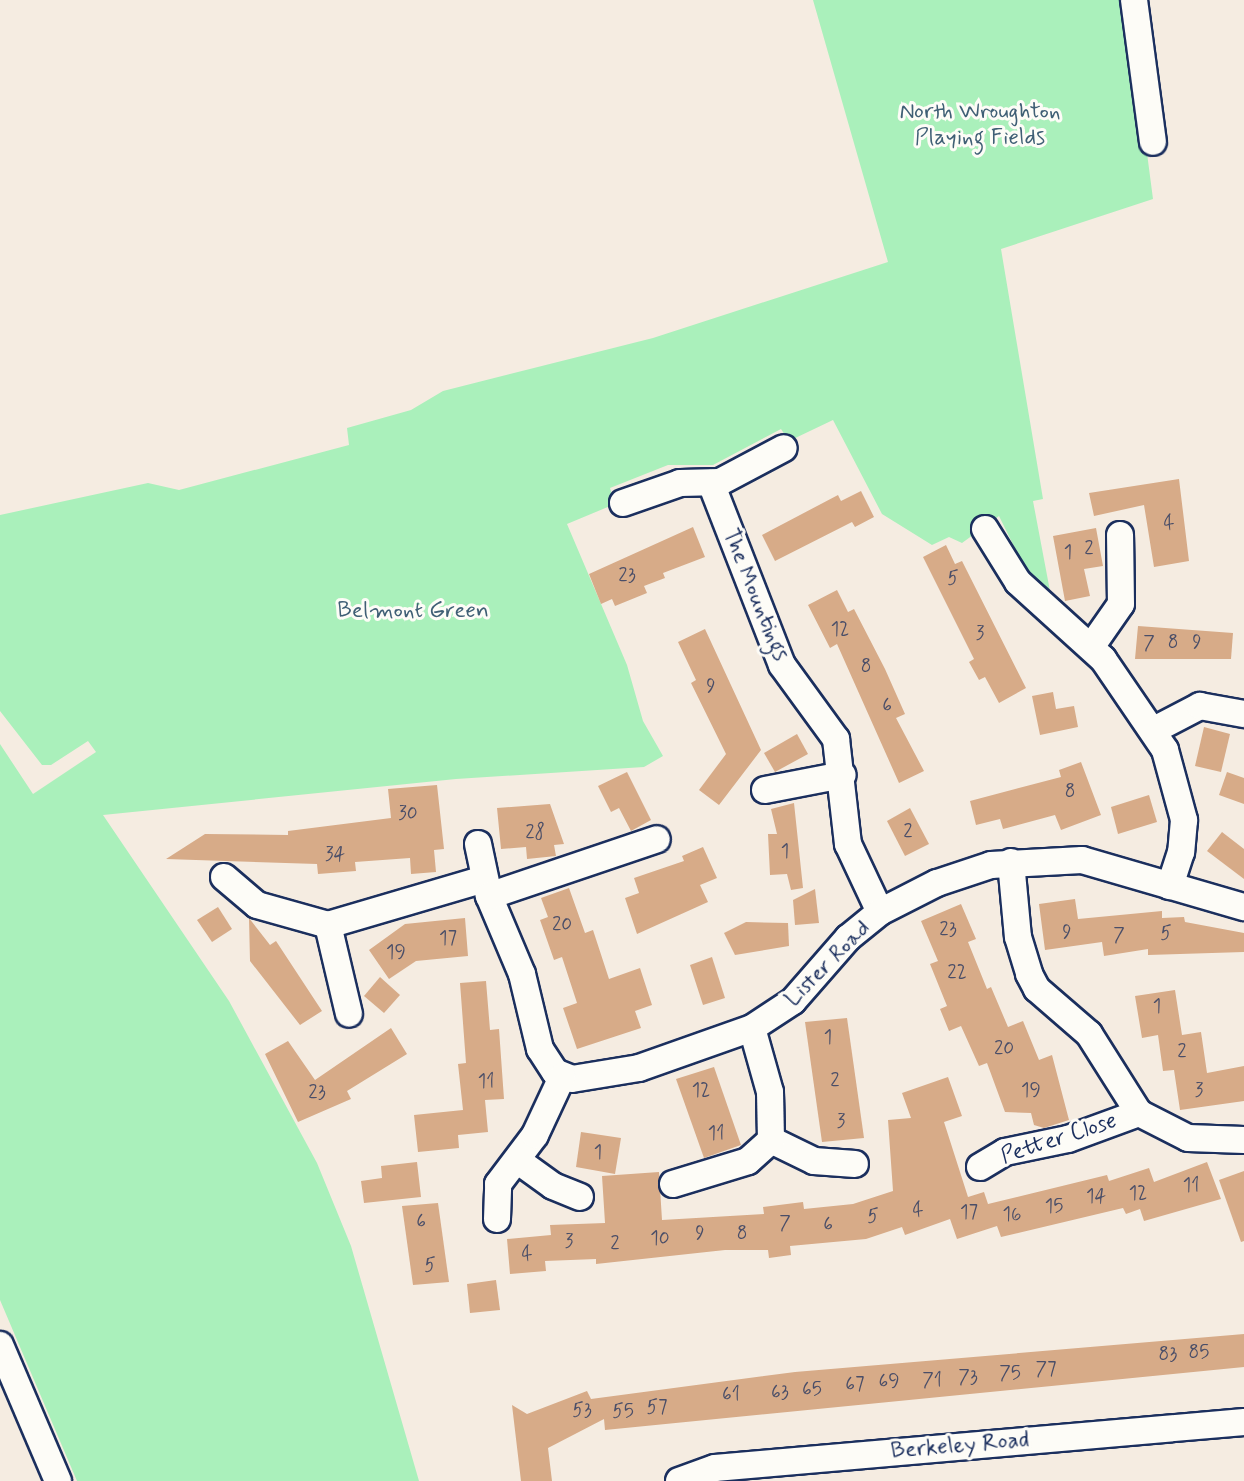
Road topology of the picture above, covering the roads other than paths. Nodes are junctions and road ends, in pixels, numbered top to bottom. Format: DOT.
graph roads {
  1 [pos="1134,0"];
  2 [pos="1153,142"];
  3 [pos="784,448"];
  4 [pos="711,483"];
  5 [pos="623,503"];
  6 [pos="985,529"];
  7 [pos="1120,535"];
  8 [pos="1091,647"];
  9 [pos="1244,714"];
  10 [pos="1154,730"];
  11 [pos="843,775"];
  12 [pos="765,790"];
  13 [pos="657,839"];
  14 [pos="478,844"];
  15 [pos="1011,862"];
  16 [pos="224,877"];
  17 [pos="1170,886"];
  18 [pos="486,887"];
  19 [pos="1244,907"];
  20 [pos="880,912"];
  21 [pos="328,925"];
  22 [pos="349,1014"];
  23 [pos="752,1028"];
  24 [pos="562,1077"];
  25 [pos="1139,1113"];
  26 [pos="771,1140"];
  27 [pos="1244,1140"];
  28 [pos="517,1160"];
  29 [pos="855,1164"];
  30 [pos="981,1167"];
  31 [pos="673,1184"];
  32 [pos="580,1197"];
  33 [pos="497,1219"];
  34 [pos="0,1345"];
  35 [pos="1244,1422"];
  36 [pos="58,1481"];
  37 [pos="679,1481"];
  1 -- 2 [label="street"];
  3 -- 4 [label="street"];
  4 -- 5 [label="street"];
  4 -- 11 [label="street, The Mountings"];
  6 -- 8 [label="street"];
  7 -- 8 [label="street"];
  8 -- 10 [label="street"];
  9 -- 10 [label="street"];
  10 -- 17 [label="street"];
  11 -- 12 [label="street"];
  11 -- 20 [label="street, The Mountings"];
  13 -- 18 [label="street"];
  14 -- 18 [label="street"];
  15 -- 17 [label="street, Lister Road"];
  15 -- 20 [label="street, Lister Road"];
  15 -- 25 [label="street, Petter Close"];
  16 -- 21 [label="street"];
  17 -- 19 [label="street, Lister Road"];
  18 -- 21 [label="street"];
  18 -- 24 [label="street"];
  20 -- 23 [label="street, Lister Road"];
  21 -- 22 [label="street"];
  23 -- 24 [label="street, Lister Road"];
  23 -- 26 [label="street"];
  24 -- 28 [label="street"];
  25 -- 27 [label="street, Petter Close"];
  25 -- 30 [label="street, Petter Close"];
  26 -- 29 [label="street"];
  26 -- 31 [label="street"];
  28 -- 32 [label="street"];
  28 -- 33 [label="street"];
  34 -- 36 [label="street"];
  35 -- 37 [label="street, Berkeley Road"];
}
